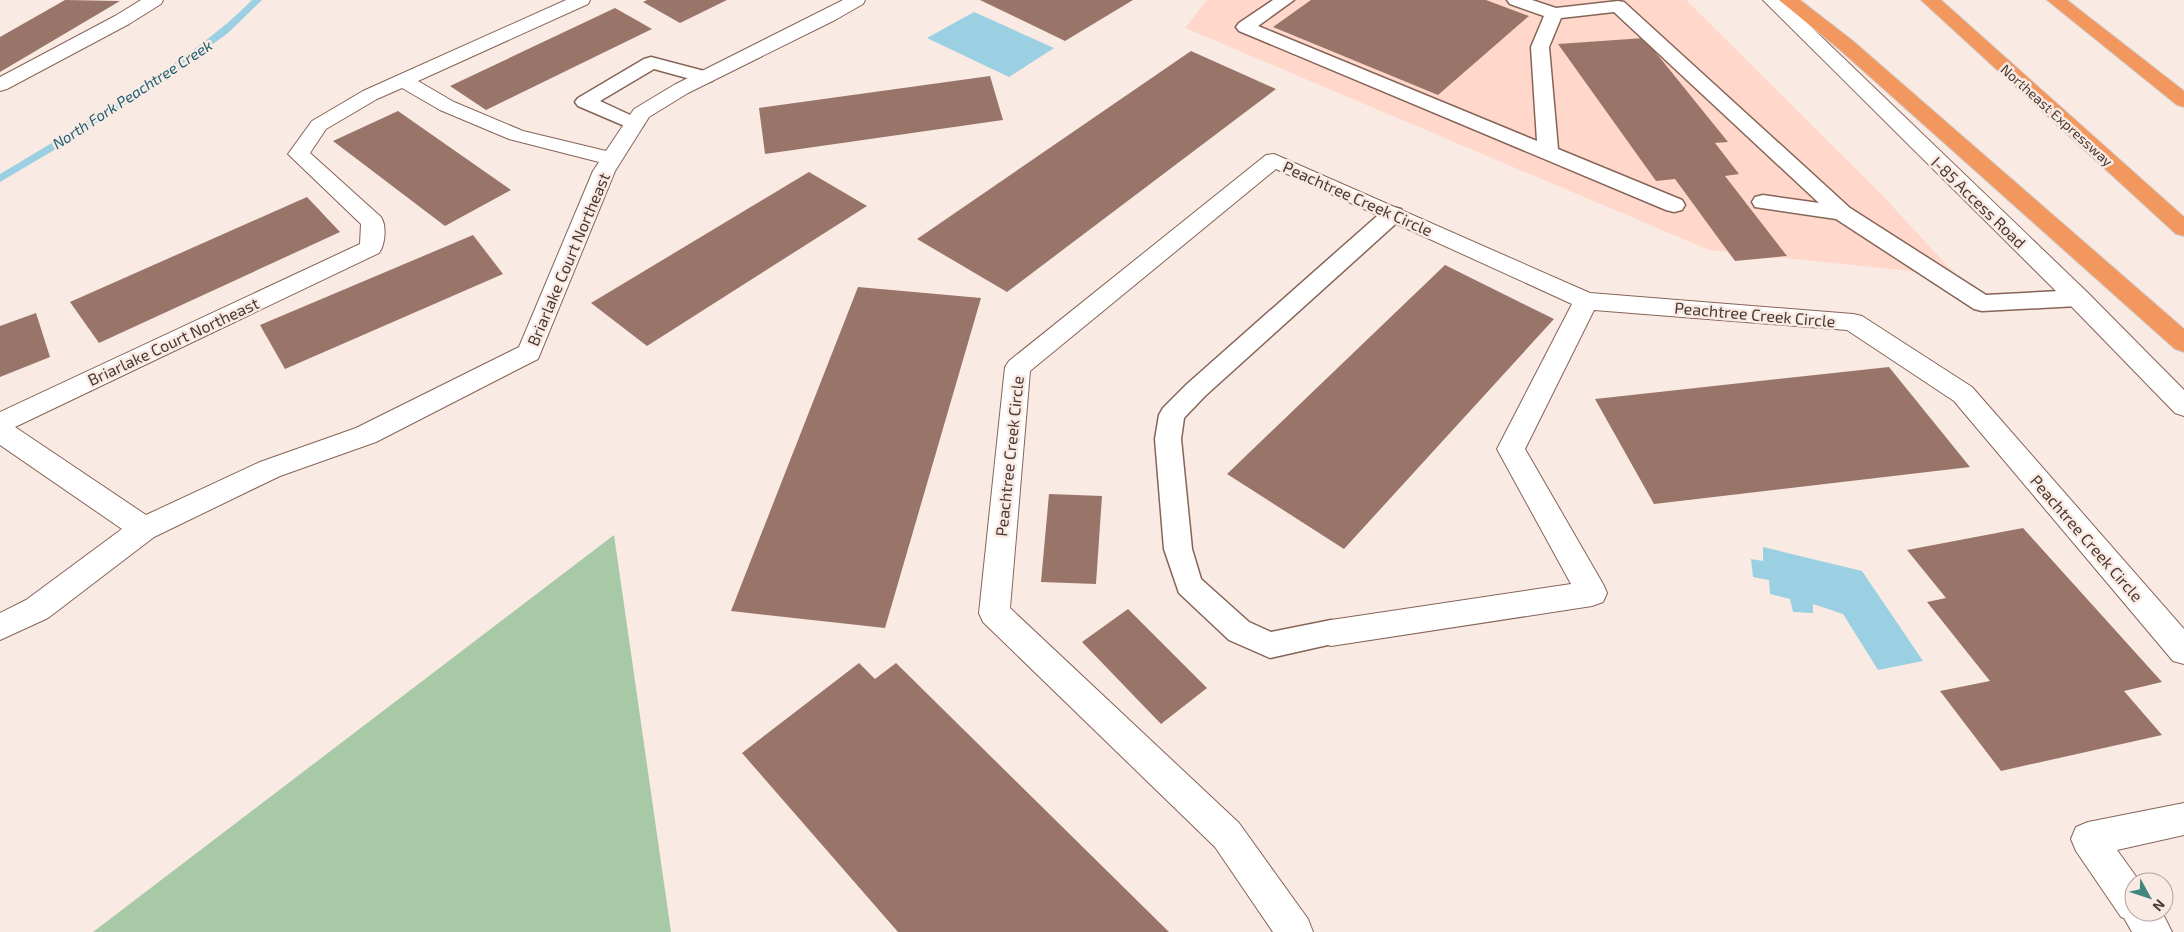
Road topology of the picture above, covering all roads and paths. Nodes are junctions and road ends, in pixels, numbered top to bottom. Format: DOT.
graph roads {
  1 [pos="154,0"];
  2 [pos="581,0"];
  3 [pos="856,0"];
  4 [pos="1285,0"];
  5 [pos="1516,0"];
  6 [pos="1772,0"];
  7 [pos="1788,0"];
  8 [pos="1930,0"];
  9 [pos="2056,0"];
  10 [pos="1554,14"];
  11 [pos="705,77"];
  12 [pos="402,80"];
  13 [pos="0,85"];
  14 [pos="2184,101"];
  15 [pos="634,124"];
  16 [pos="1548,153"];
  17 [pos="612,158"];
  18 [pos="1763,202"];
  19 [pos="1674,205"];
  20 [pos="1842,213"];
  21 [pos="1393,214"];
  22 [pos="2184,229"];
  23 [pos="2078,298"];
  24 [pos="1586,301"];
  25 [pos="2184,343"];
  26 [pos="2184,406"];
  27 [pos="0,422"];
  28 [pos="0,431"];
  29 [pos="144,529"];
  30 [pos="0,627"];
  31 [pos="1331,633"];
  32 [pos="2184,651"];
  33 [pos="2184,819"];
  34 [pos="2124,890"];
  35 [pos="1295,932"];
  1 -- 13 [label="street"];
  2 -- 12 [label="street, Briarlake Court Northeast"];
  3 -- 11 [label="street, Briarlake Court Northeast"];
  4 -- 16 [label="lane"];
  5 -- 10 [label="lane"];
  6 -- 23 [label="street, I-85 Access Road"];
  7 -- 25 [label="highway"];
  8 -- 22 [label="highway, Northeast Expressway"];
  9 -- 14 [label="highway"];
  10 -- 16 [label="lane"];
  10 -- 20 [label="lane"];
  11 -- 15 [label="street, Briarlake Court Northeast"];
  11 -- 15 [label="lane"];
  12 -- 17 [label="street"];
  12 -- 27 [label="street, Briarlake Court Northeast"];
  15 -- 17 [label="street, Briarlake Court Northeast"];
  16 -- 19 [label="lane"];
  17 -- 29 [label="street, Briarlake Court Northeast"];
  18 -- 20 [label="lane"];
  20 -- 23 [label="lane"];
  21 -- 24 [label="street, Peachtree Creek Circle"];
  21 -- 31 [label="lane"];
  21 -- 35 [label="street, Peachtree Creek Circle"];
  23 -- 26 [label="street, I-85 Access Road"];
  24 -- 31 [label="street"];
  24 -- 32 [label="street, Peachtree Creek Circle"];
  28 -- 29 [label="street"];
  29 -- 30 [label="street, Briarlake Court Northeast"];
  33 -- 34 [label="street"];
}
